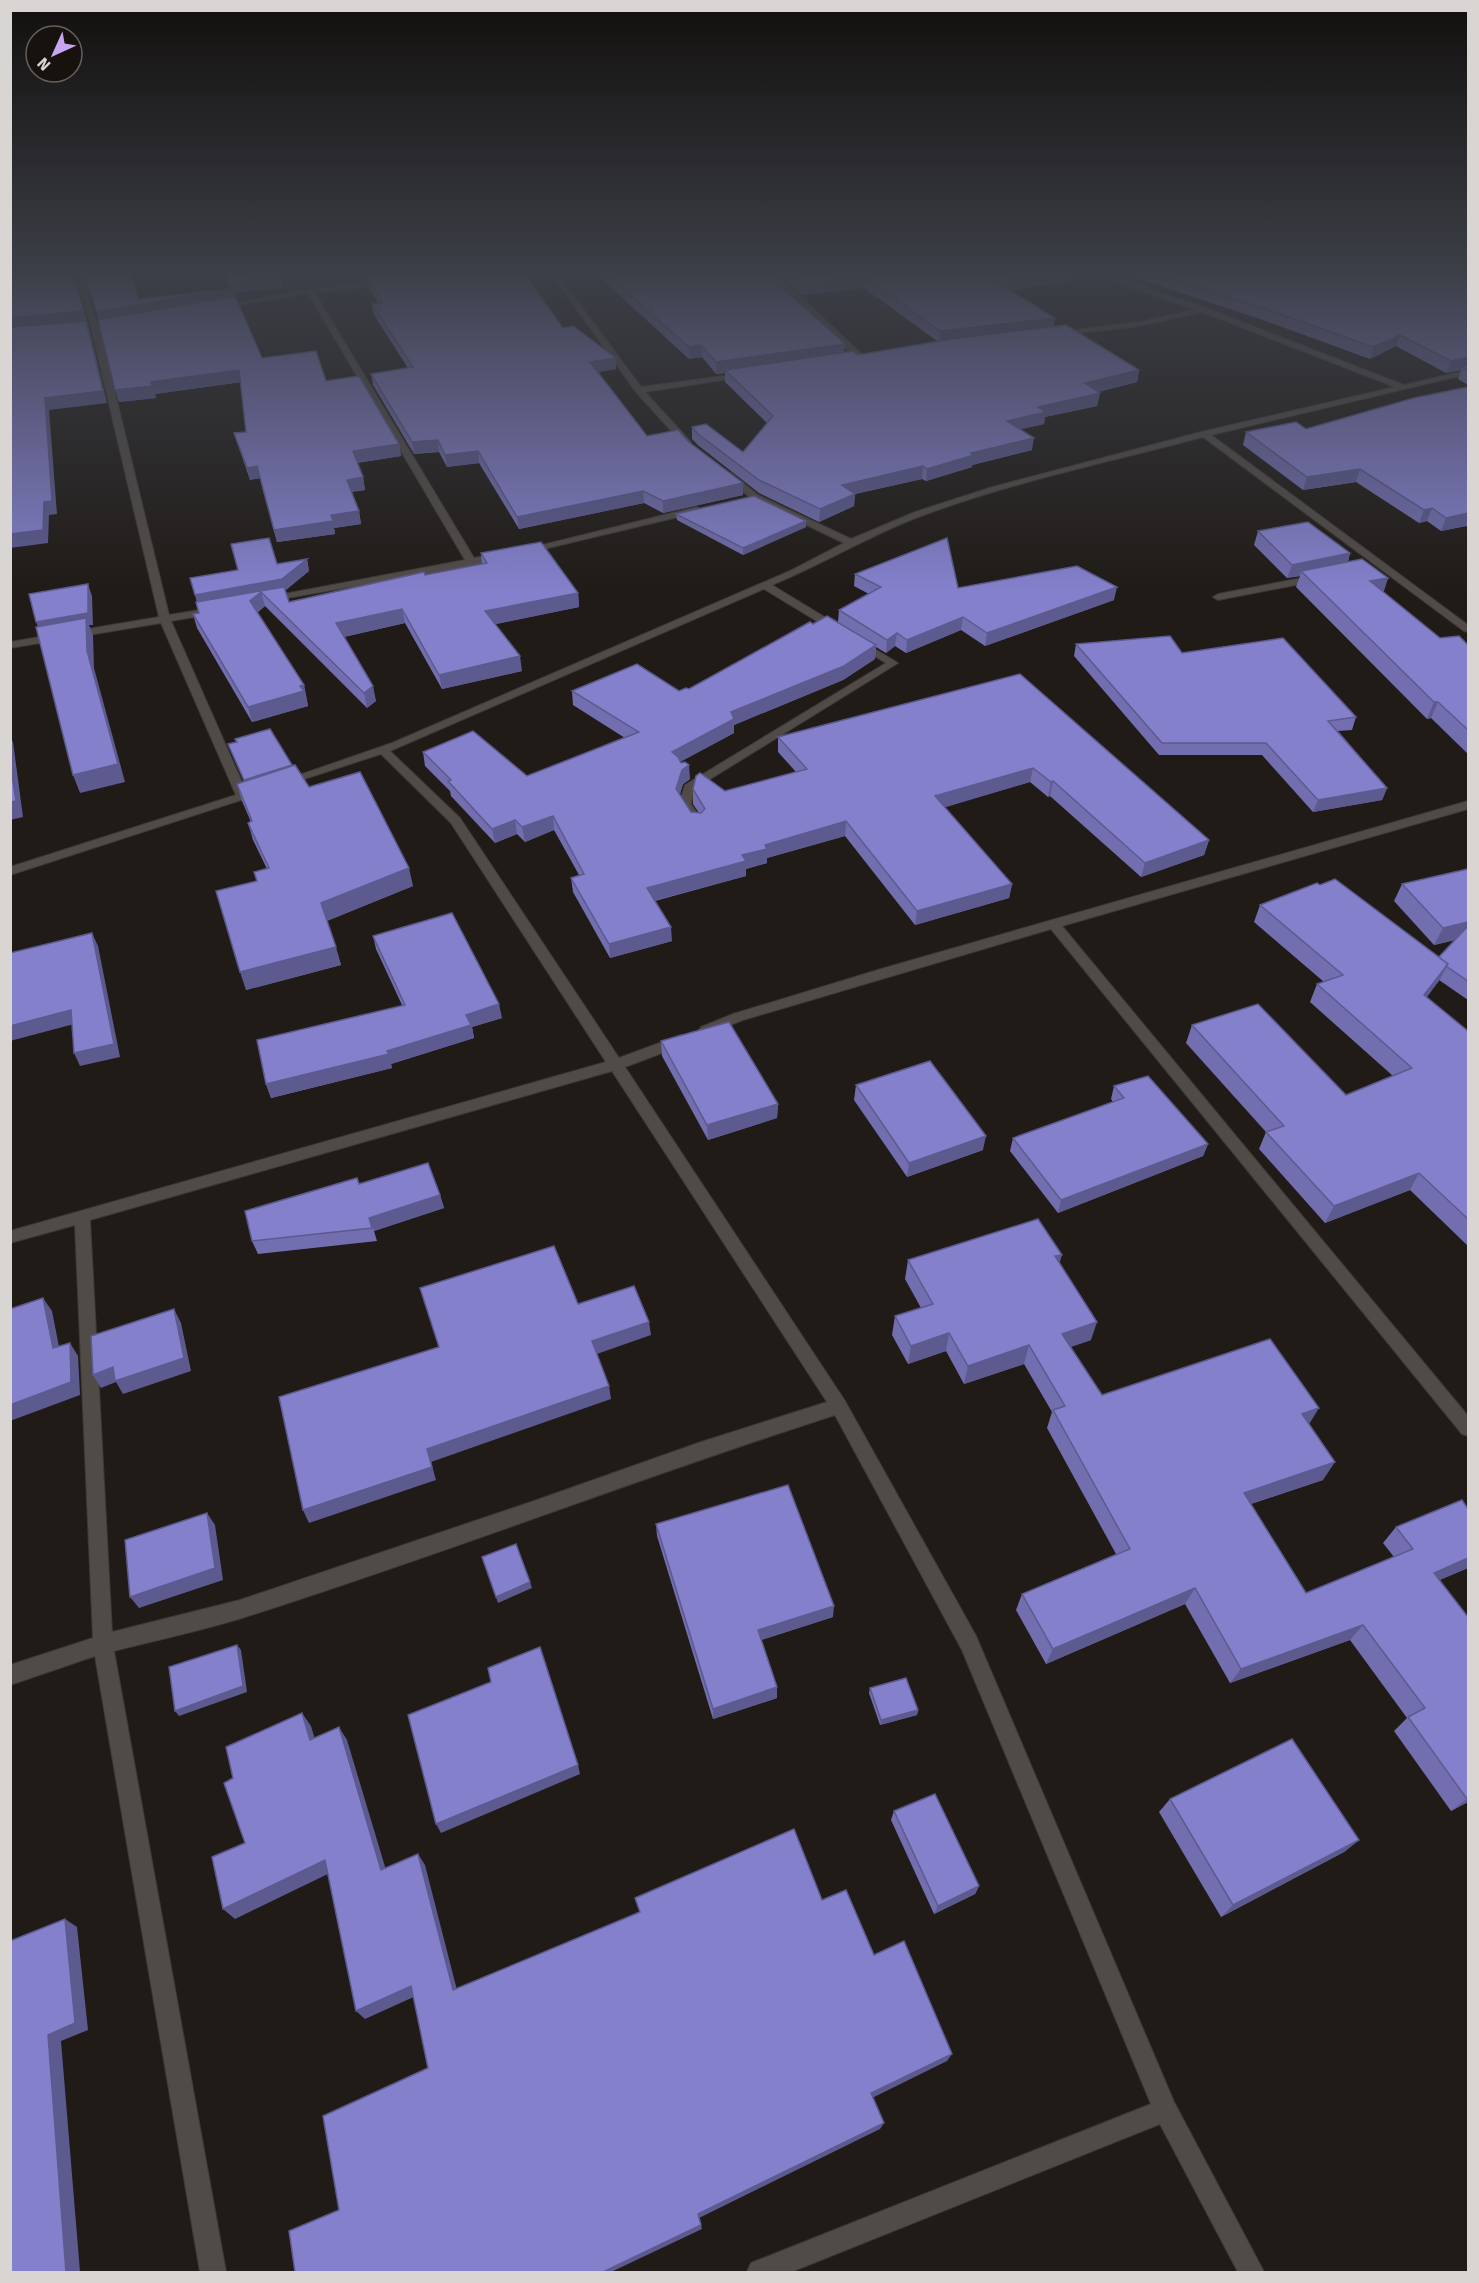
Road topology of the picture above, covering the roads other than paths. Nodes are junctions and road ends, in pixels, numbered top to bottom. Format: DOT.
graph roads {
  1 [pos="107,379"];
  2 [pos="362,379"];
  3 [pos="631,379"];
  4 [pos="717,379"];
  5 [pos="1380,379"];
  6 [pos="1439,379"];
  7 [pos="1402,387"];
  8 [pos="639,390"];
  9 [pos="1204,434"];
  10 [pos="694,450"];
  11 [pos="720,470"];
  12 [pos="755,496"];
  13 [pos="744,499"];
  14 [pos="710,507"];
  15 [pos="851,543"];
  16 [pos="517,552"];
  17 [pos="506,555"];
  18 [pos="472,563"];
  19 [pos="1382,565"];
  20 [pos="1371,568"];
  21 [pos="1324,577"];
  22 [pos="762,584"];
  23 [pos="1218,597"];
  24 [pos="259,602"];
  25 [pos="224,608"];
  26 [pos="165,619"];
  27 [pos="1468,629"];
  28 [pos="10,645"];
  29 [pos="383,750"];
  30 [pos="242,796"];
  31 [pos="1468,805"];
  32 [pos="697,822"];
  33 [pos="10,871"];
  34 [pos="1053,924"];
  35 [pos="615,1065"];
  36 [pos="82,1217"];
  37 [pos="10,1238"];
  38 [pos="839,1406"];
  39 [pos="1468,1428"];
  40 [pos="103,1644"];
  41 [pos="10,1675"];
  42 [pos="1166,2109"];
  43 [pos="213,2272"];
  44 [pos="760,2272"];
  45 [pos="1251,2272"];
  1 -- 26 [label="street"];
  2 -- 18 [label="street"];
  3 -- 8 [label="street"];
  4 -- 8 [label="street"];
  5 -- 7 [label="street"];
  6 -- 7 [label="street"];
  7 -- 9 [label="street"];
  8 -- 10 [label="street"];
  9 -- 15 [label="street"];
  9 -- 19 [label="street"];
  11 -- 12 [label="street"];
  12 -- 13 [label="street"];
  12 -- 15 [label="street"];
  14 -- 16 [label="street"];
  15 -- 22 [label="street"];
  17 -- 18 [label="street"];
  18 -- 24 [label="street"];
  19 -- 20 [label="street"];
  19 -- 27 [label="street"];
  21 -- 23 [label="street"];
  22 -- 29 [label="street"];
  22 -- 32 [label="street"];
  25 -- 26 [label="street"];
  26 -- 28 [label="street"];
  26 -- 30 [label="street"];
  29 -- 30 [label="street"];
  29 -- 35 [label="street"];
  30 -- 33 [label="street"];
  31 -- 34 [label="street"];
  34 -- 35 [label="street"];
  34 -- 39 [label="street"];
  35 -- 36 [label="street"];
  35 -- 38 [label="street"];
  36 -- 37 [label="street"];
  36 -- 40 [label="street"];
  38 -- 40 [label="street"];
  38 -- 42 [label="street"];
  40 -- 41 [label="street"];
  40 -- 43 [label="street"];
  42 -- 44 [label="street"];
  42 -- 45 [label="street"];
}
